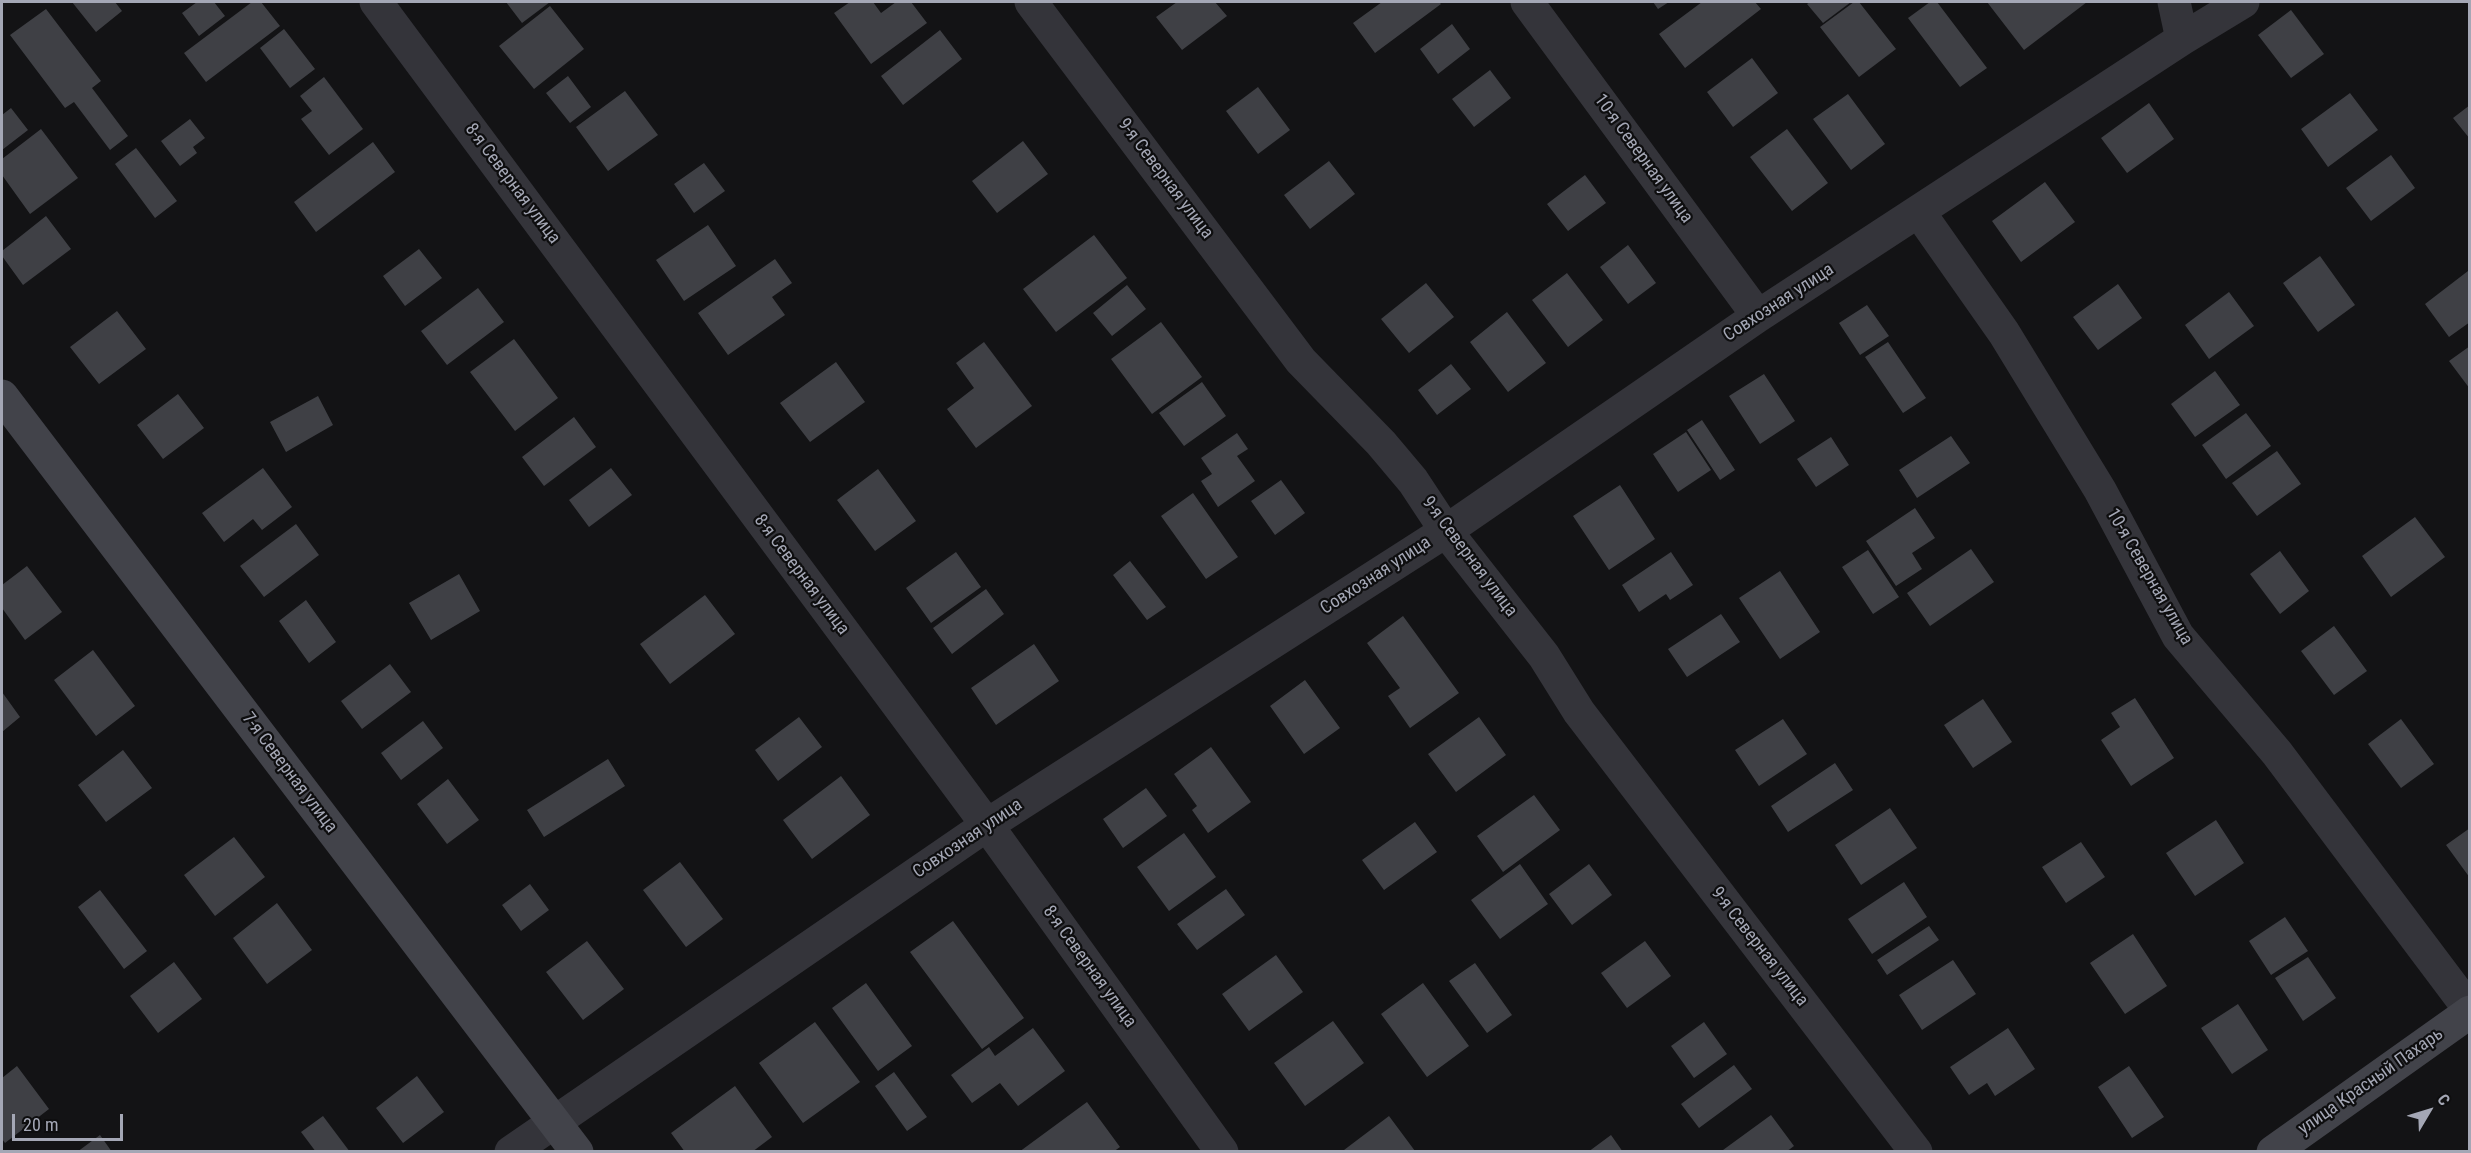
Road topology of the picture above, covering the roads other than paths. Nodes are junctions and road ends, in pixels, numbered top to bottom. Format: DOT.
graph roads {
  1 [pos="376,2"];
  2 [pos="1031,2"];
  3 [pos="1527,2"];
  4 [pos="2174,2"];
  5 [pos="2243,2"];
  6 [pos="2182,39"];
  7 [pos="1919,212"];
  8 [pos="1758,316"];
  9 [pos="2,396"];
  10 [pos="1446,531"];
  11 [pos="987,825"];
  12 [pos="2469,1011"];
  13 [pos="554,1122"];
  14 [pos="511,1152"];
  15 [pos="577,1152"];
  16 [pos="1222,1152"];
  17 [pos="1916,1152"];
  18 [pos="2273,1152"];
  1 -- 11 [label="street, 8-я Северная улица"];
  2 -- 10 [label="street, 9-я Северная улица"];
  3 -- 8 [label="street, 10-я Северная улица"];
  4 -- 6 [label="street"];
  5 -- 6 [label="street, Совхозная улица"];
  6 -- 7 [label="street, Совхозная улица"];
  7 -- 8 [label="street, Совхозная улица"];
  7 -- 12 [label="street, 10-я Северная улица"];
  8 -- 10 [label="street, Совхозная улица"];
  9 -- 13 [label="main road, 7-я Северная улица"];
  10 -- 11 [label="street, Совхозная улица"];
  10 -- 17 [label="street, 9-я Северная улица"];
  11 -- 13 [label="street, Совхозная улица"];
  11 -- 16 [label="street, 8-я Северная улица"];
  12 -- 18 [label="main road, улица Красный Пахарь"];
  13 -- 14 [label="street, Совхозная улица"];
  13 -- 15 [label="main road, 7-я Северная улица"];
}
